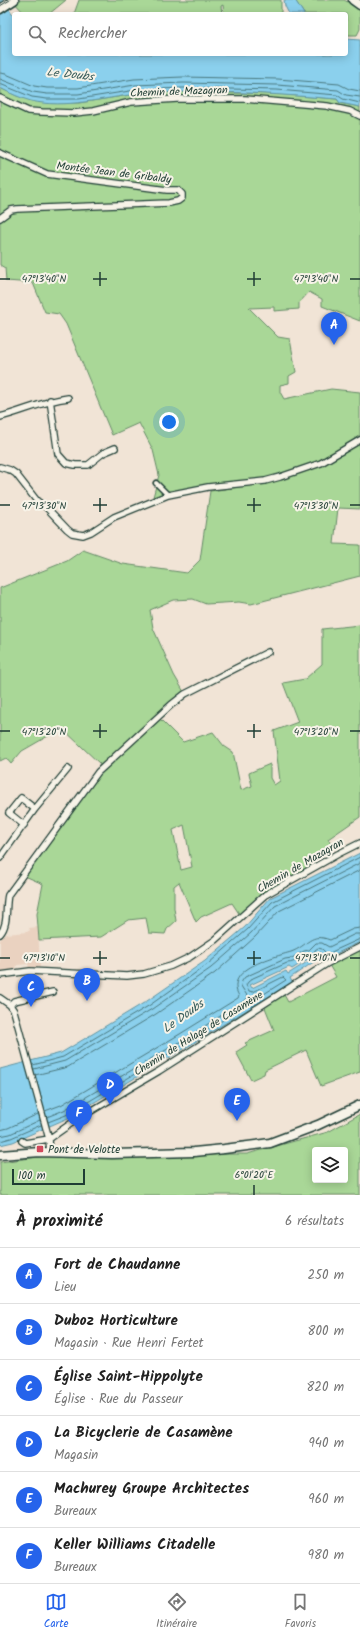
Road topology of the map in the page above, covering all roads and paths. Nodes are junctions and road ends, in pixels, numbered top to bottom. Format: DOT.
graph roads {
  1 [pos="14,0"];
  2 [pos="353,0"];
  3 [pos="360,5"];
  4 [pos="0,9"];
  5 [pos="0,98"];
  6 [pos="360,116"];
  7 [pos="0,153"];
  8 [pos="0,218"];
  9 [pos="68,398"];
  10 [pos="50,400"];
  11 [pos="0,417"];
  12 [pos="360,440"];
  13 [pos="115,448"];
  14 [pos="0,467"];
  15 [pos="156,483"];
  16 [pos="168,495"];
  17 [pos="268,652"];
  18 [pos="68,769"];
  19 [pos="35,809"];
  20 [pos="24,825"];
  21 [pos="360,843"];
  22 [pos="0,858"];
  23 [pos="0,902"];
  24 [pos="5,910"];
  25 [pos="0,934"];
  26 [pos="360,947"];
  27 [pos="0,975"];
  28 [pos="53,992"];
  29 [pos="0,998"];
  30 [pos="10,1005"];
  31 [pos="360,1105"];
  32 [pos="48,1136"];
  33 [pos="22,1141"];
  34 [pos="50,1153"];
  35 [pos="0,1156"];
  1 -- 4 [label="main road"];
  2 -- 3 [label="main road"];
  5 -- 6 [label="street, Chemin de Mazagran"];
  7 -- 8 [label="street, Montée Jean de Gribaldy"];
  9 -- 10 [label="street"];
  10 -- 11 [label="street"];
  10 -- 13 [label="street"];
  12 -- 16 [label="street"];
  14 -- 16 [label="street"];
  15 -- 16 [label="street"];
  17 -- 24 [label="street"];
  18 -- 19 [label="street"];
  19 -- 20 [label="street"];
  19 -- 20 [label="street"];
  20 -- 22 [label="street"];
  21 -- 27 [label="street, Chemin de Mazagran"];
  23 -- 24 [label="street"];
  24 -- 25 [label="street"];
  26 -- 32 [label="street, Chemin de Halage de Casamène"];
  28 -- 30 [label="street"];
  29 -- 30 [label="street"];
  30 -- 32 [label="street"];
  31 -- 34 [label="main road"];
  32 -- 33 [label="street"];
  32 -- 34 [label="street"];
  34 -- 35 [label="main road"];
}
